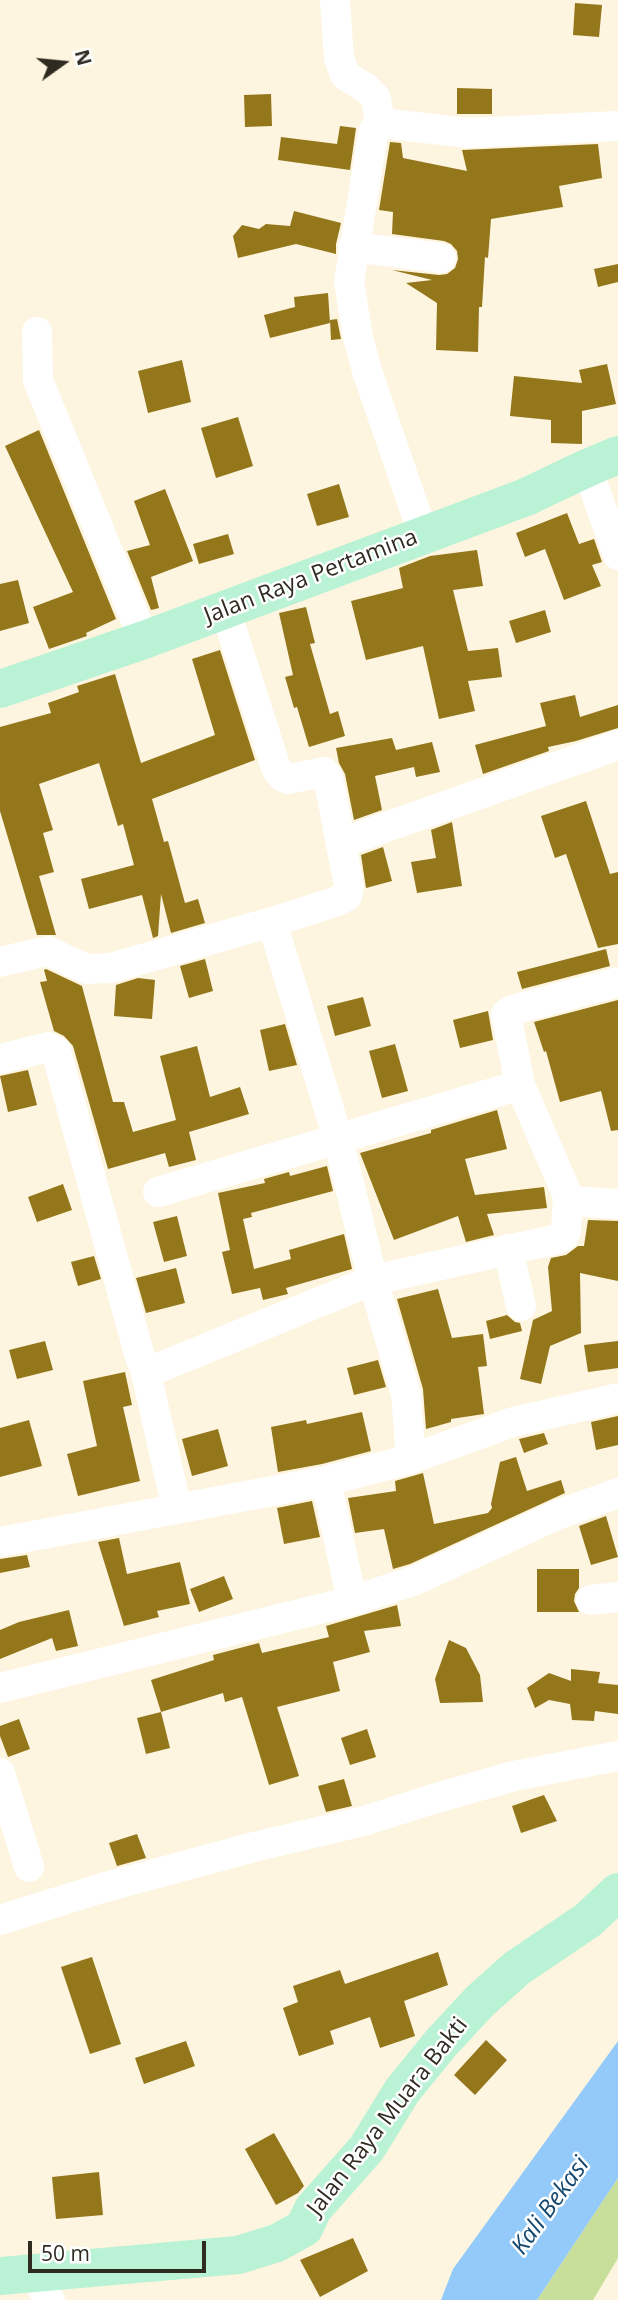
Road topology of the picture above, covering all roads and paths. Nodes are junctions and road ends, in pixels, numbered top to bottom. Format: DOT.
graph roads {
  1 [pos="335,0"];
  2 [pos="380,123"];
  3 [pos="618,126"];
  4 [pos="353,247"];
  5 [pos="441,258"];
  6 [pos="37,332"];
  7 [pos="602,462"];
  8 [pos="423,534"];
  9 [pos="618,555"];
  10 [pos="225,609"];
  11 [pos="144,640"];
  12 [pos="0,690"];
  13 [pos="618,746"];
  14 [pos="341,843"];
  15 [pos="272,922"];
  16 [pos="0,962"];
  17 [pos="618,982"];
  18 [pos="0,1059"];
  19 [pos="520,1085"];
  20 [pos="338,1139"];
  21 [pos="158,1192"];
  22 [pos="568,1196"];
  23 [pos="618,1204"];
  24 [pos="508,1249"];
  25 [pos="373,1280"];
  26 [pos="521,1306"];
  27 [pos="146,1373"];
  28 [pos="618,1398"];
  29 [pos="411,1459"];
  30 [pos="326,1481"];
  31 [pos="618,1493"];
  32 [pos="177,1508"];
  33 [pos="0,1542"];
  34 [pos="352,1601"];
  35 [pos="0,1688"];
  36 [pos="618,1756"];
  37 [pos="0,1773"];
  38 [pos="29,1867"];
  39 [pos="618,1892"];
  40 [pos="0,1920"];
  41 [pos="28,2283"];
  1 -- 2 [label="street"];
  2 -- 3 [label="street"];
  2 -- 4 [label="street"];
  4 -- 5 [label="street"];
  4 -- 8 [label="street"];
  6 -- 11 [label="street"];
  7 -- 8 [label="main road, Jalan Raya Pertamina"];
  7 -- 9 [label="street"];
  8 -- 10 [label="main road, Jalan Raya Pertamina"];
  10 -- 11 [label="main road, Jalan Raya Pertamina"];
  10 -- 14 [label="street"];
  11 -- 12 [label="main road, Jalan Raya Pertamina"];
  13 -- 14 [label="street"];
  14 -- 15 [label="street"];
  15 -- 16 [label="street"];
  15 -- 20 [label="street"];
  17 -- 19 [label="street"];
  18 -- 27 [label="street"];
  19 -- 20 [label="street"];
  19 -- 22 [label="street"];
  20 -- 21 [label="street"];
  20 -- 25 [label="street"];
  22 -- 23 [label="street"];
  22 -- 24 [label="street"];
  24 -- 25 [label="street"];
  24 -- 26 [label="street"];
  25 -- 27 [label="street"];
  25 -- 29 [label="street"];
  27 -- 32 [label="street"];
  28 -- 29 [label="street"];
  29 -- 30 [label="street"];
  30 -- 32 [label="street"];
  30 -- 34 [label="street"];
  31 -- 34 [label="street"];
  32 -- 33 [label="street"];
  34 -- 35 [label="street"];
  36 -- 40 [label="street"];
  37 -- 38 [label="street"];
  39 -- 41 [label="main road, Jalan Raya Muara Bakti"];
}
